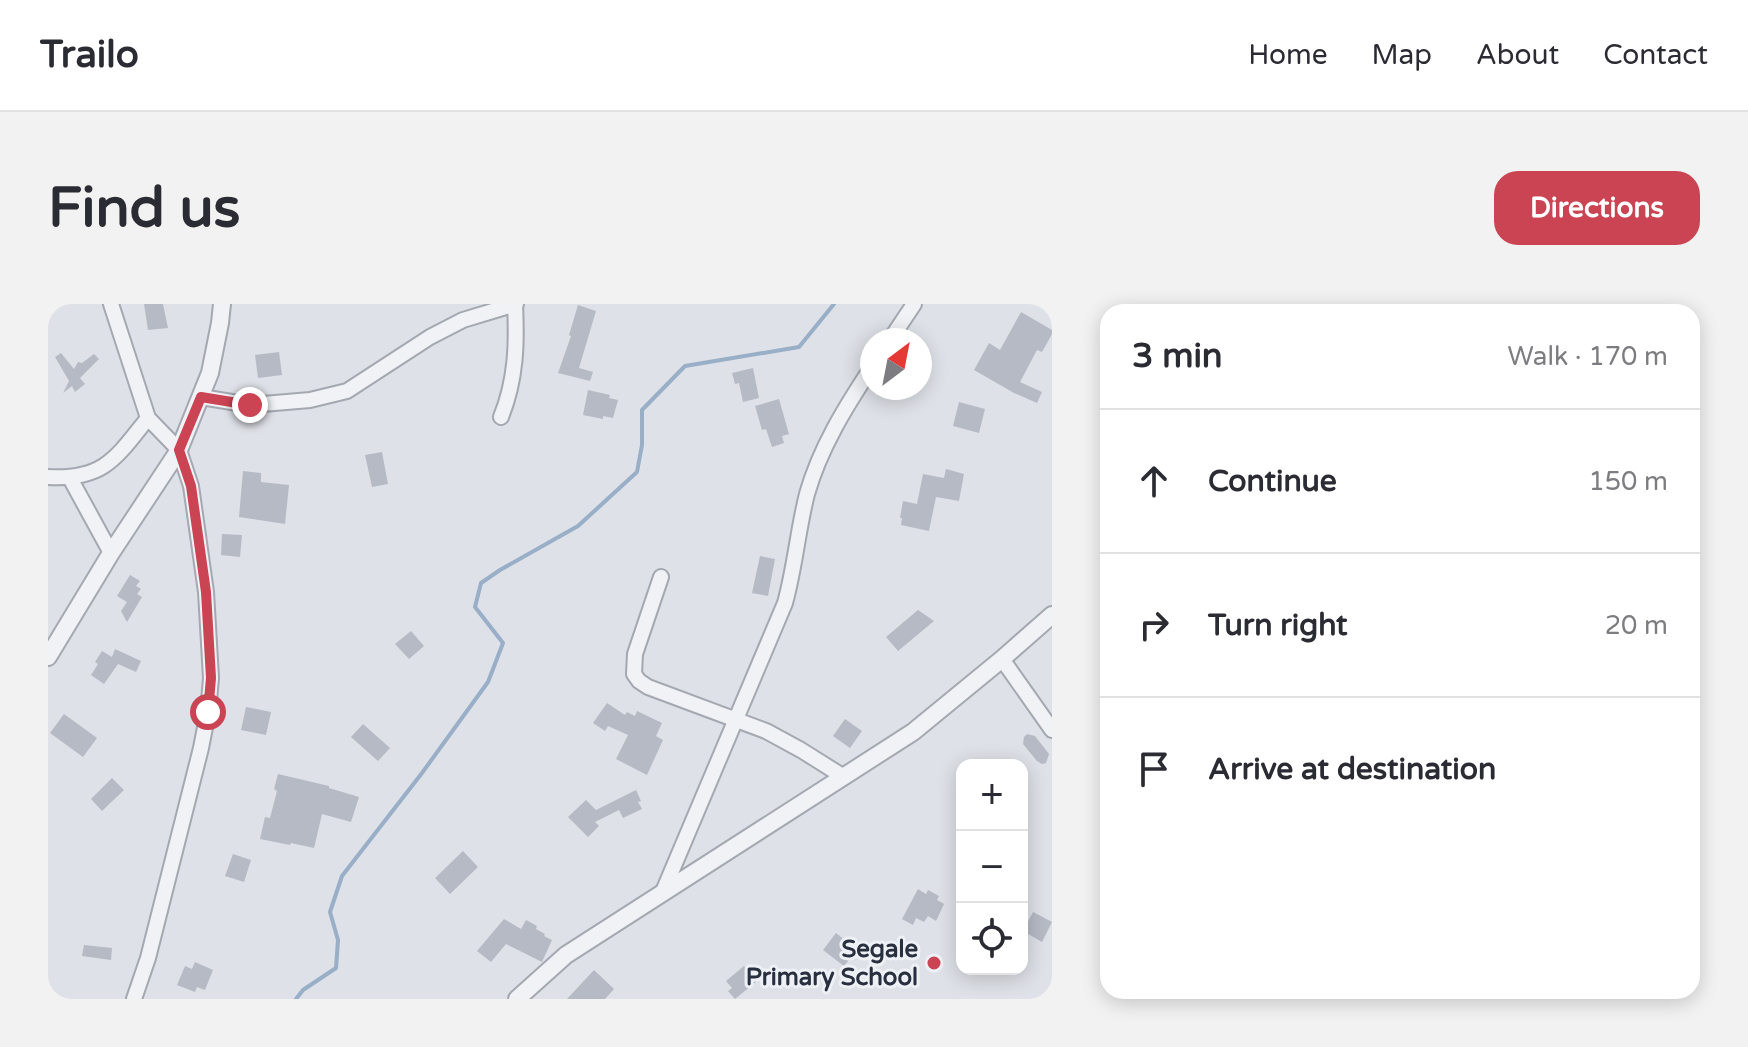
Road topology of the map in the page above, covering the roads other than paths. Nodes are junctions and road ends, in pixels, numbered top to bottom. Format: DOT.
graph roads {
  1 [pos="111,304"];
  2 [pos="222,304"];
  3 [pos="516,304"];
  4 [pos="914,304"];
  5 [pos="898,328"];
  6 [pos="860,385"];
  7 [pos="201,397"];
  8 [pos="501,417"];
  9 [pos="148,418"];
  10 [pos="179,450"];
  11 [pos="48,477"];
  12 [pos="70,478"];
  13 [pos="111,553"];
  14 [pos="661,577"];
  15 [pos="1052,615"];
  16 [pos="48,657"];
  17 [pos="1002,659"];
  18 [pos="735,718"];
  19 [pos="1052,730"];
  20 [pos="844,777"];
  21 [pos="662,894"];
  22 [pos="134,999"];
  23 [pos="517,999"];
  1 -- 9 [label="street"];
  2 -- 7 [label="street"];
  3 -- 7 [label="street"];
  3 -- 8 [label="street"];
  4 -- 5 [label="street"];
  6 -- 18 [label="street"];
  7 -- 10 [label="street"];
  9 -- 10 [label="street"];
  9 -- 12 [label="street"];
  10 -- 13 [label="street"];
  10 -- 22 [label="street"];
  11 -- 12 [label="street"];
  12 -- 13 [label="street"];
  13 -- 16 [label="street"];
  14 -- 18 [label="street"];
  15 -- 17 [label="street"];
  17 -- 19 [label="street"];
  17 -- 20 [label="street"];
  18 -- 20 [label="street"];
  18 -- 21 [label="street"];
  20 -- 21 [label="street"];
  21 -- 23 [label="street"];
}
